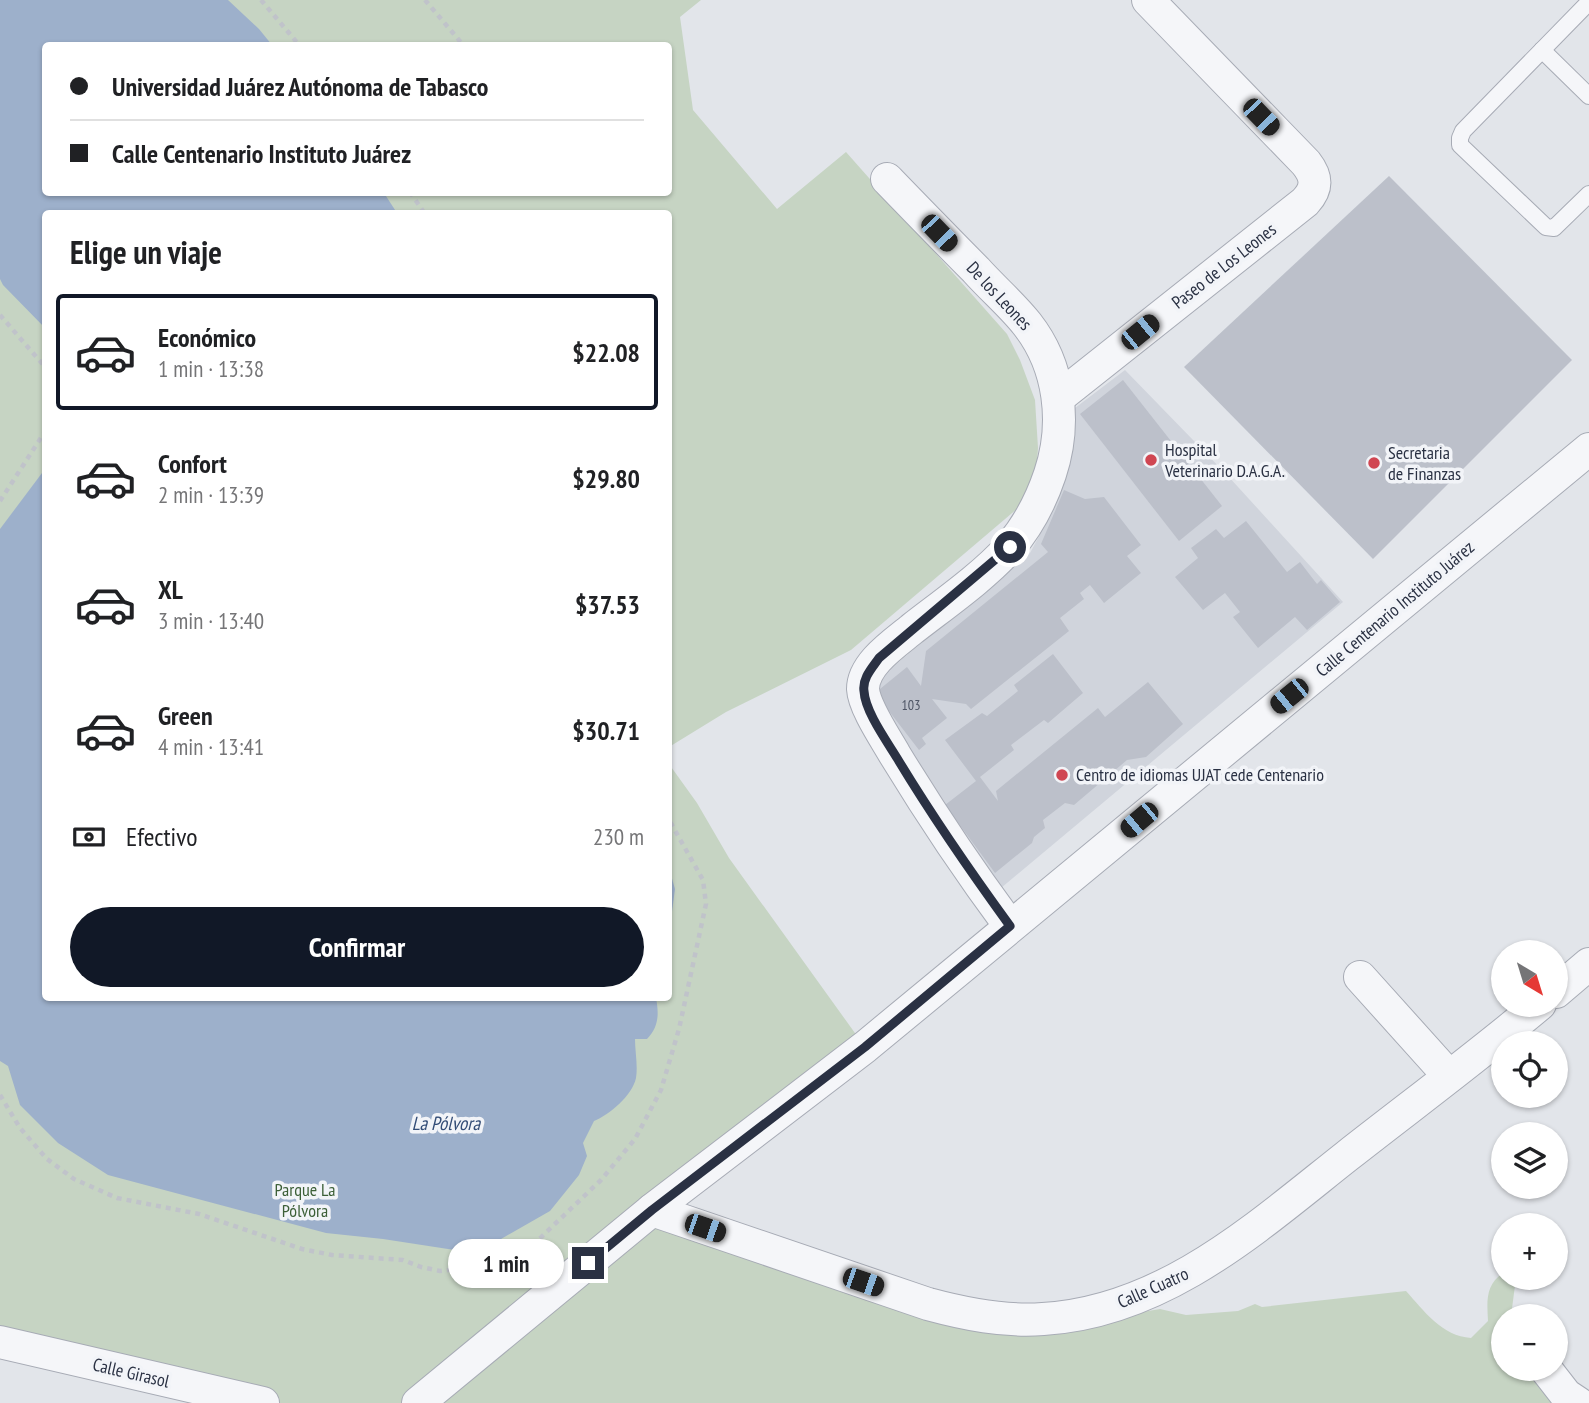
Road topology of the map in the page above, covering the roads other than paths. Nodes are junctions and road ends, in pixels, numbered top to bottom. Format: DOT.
graph roads {
  1 [pos="1148,0"];
  2 [pos="1589,2"];
  3 [pos="1542,50"];
  4 [pos="1589,96"];
  5 [pos="887,179"];
  6 [pos="1589,194"];
  7 [pos="1058,398"];
  8 [pos="1589,449"];
  9 [pos="1010,926"];
  10 [pos="1589,964"];
  11 [pos="1360,977"];
  12 [pos="1568,982"];
  13 [pos="1524,1017"];
  14 [pos="1449,1076"];
  15 [pos="652,1210"];
  16 [pos="0,1342"];
  17 [pos="1555,1381"];
  18 [pos="263,1403"];
  19 [pos="418,1403"];
  20 [pos="1578,1403"];
  1 -- 7 [label="street, Paseo de Los Leones"];
  2 -- 3 [label="lane"];
  3 -- 4 [label="lane"];
  3 -- 6 [label="lane"];
  5 -- 7 [label="street, De los Leones"];
  7 -- 9 [label="street"];
  8 -- 9 [label="street, Calle Centenario Instituto Juárez"];
  9 -- 15 [label="street, Calle Centenario Instituto Juárez"];
  10 -- 12 [label="street"];
  11 -- 14 [label="street"];
  13 -- 14 [label="street, Calle Cuatro"];
  14 -- 15 [label="street, Calle Cuatro"];
  15 -- 19 [label="street, Calle Centenario Instituto Juárez"];
  16 -- 18 [label="street, Calle Girasol"];
  17 -- 20 [label="street"];
}
